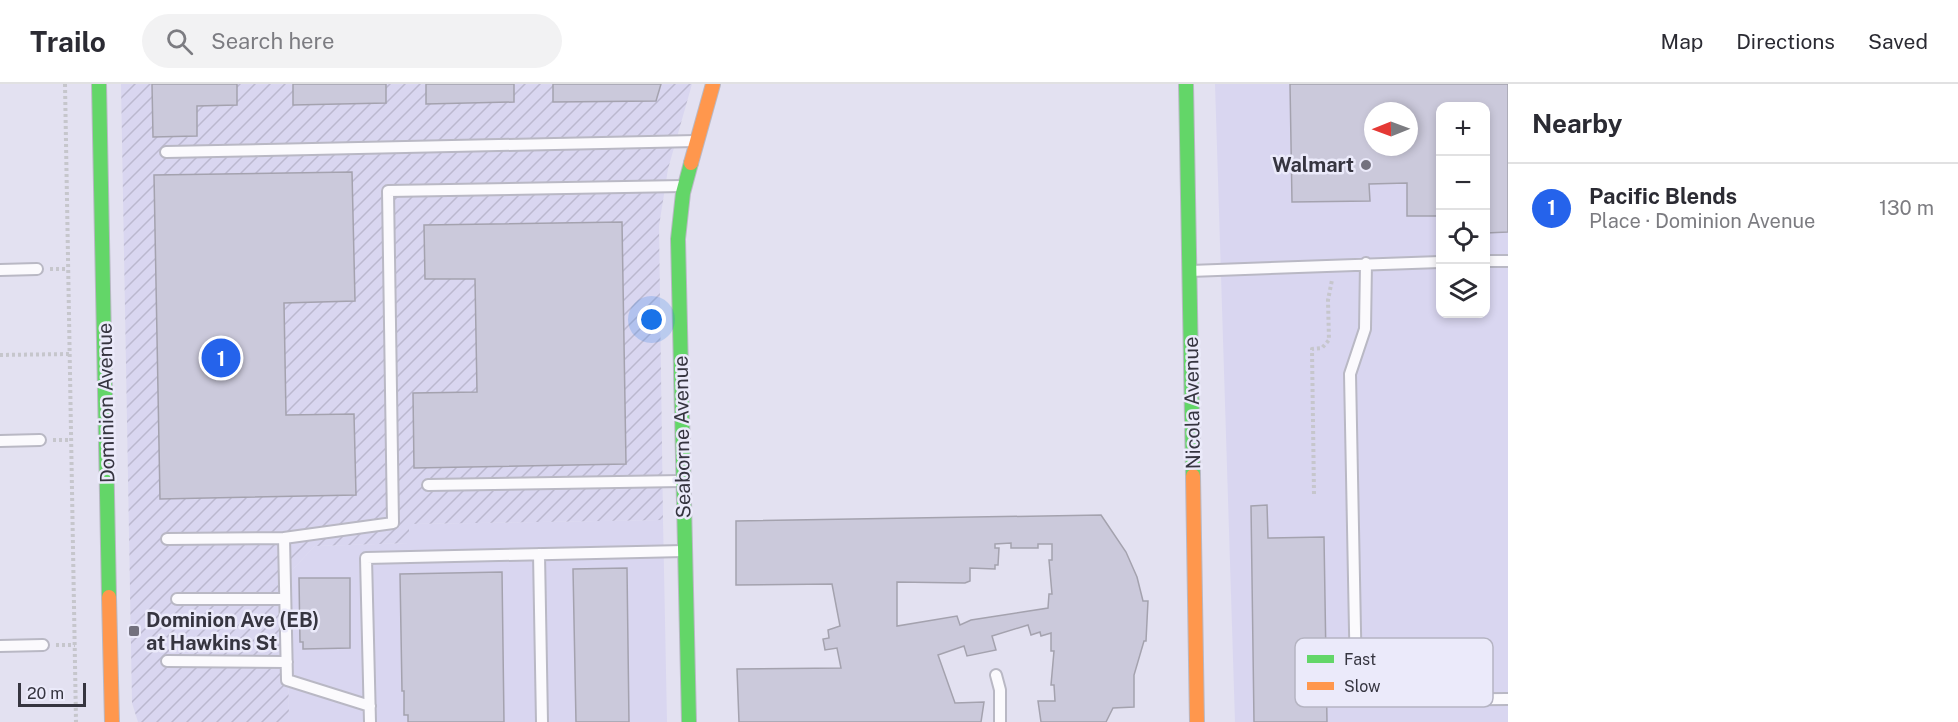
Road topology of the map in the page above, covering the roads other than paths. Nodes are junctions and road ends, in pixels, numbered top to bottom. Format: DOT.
graph roads {
  1 [pos="99,84"];
  2 [pos="713,84"];
  3 [pos="1186,84"];
  4 [pos="696,141"];
  5 [pos="166,152"];
  6 [pos="685,186"];
  7 [pos="1490,261"];
  8 [pos="1508,261"];
  9 [pos="1436,262"];
  10 [pos="1366,263"];
  11 [pos="38,269"];
  12 [pos="0,270"];
  13 [pos="1189,271"];
  14 [pos="40,440"];
  15 [pos="0,441"];
  16 [pos="683,481"];
  17 [pos="428,485"];
  18 [pos="284,538"];
  19 [pos="167,539"];
  20 [pos="684,551"];
  21 [pos="539,554"];
  22 [pos="177,599"];
  23 [pos="285,599"];
  24 [pos="1355,638"];
  25 [pos="43,645"];
  26 [pos="0,646"];
  27 [pos="167,661"];
  28 [pos="287,662"];
  29 [pos="996,675"];
  30 [pos="1493,699"];
  31 [pos="1508,699"];
  32 [pos="370,706"];
  33 [pos="112,722"];
  34 [pos="370,722"];
  35 [pos="542,722"];
  36 [pos="689,722"];
  37 [pos="1000,722"];
  38 [pos="1197,722"];
  1 -- 33 [label="street, Dominion Avenue"];
  2 -- 4 [label="street, Seaborne Avenue"];
  3 -- 13 [label="street, Nicola Avenue"];
  4 -- 5 [label="lane"];
  4 -- 6 [label="street, Seaborne Avenue"];
  6 -- 16 [label="street, Seaborne Avenue"];
  6 -- 18 [label="lane"];
  7 -- 8 [label="lane"];
  9 -- 10 [label="lane"];
  10 -- 13 [label="lane"];
  10 -- 24 [label="lane"];
  11 -- 12 [label="lane"];
  13 -- 38 [label="street, Nicola Avenue"];
  14 -- 15 [label="lane"];
  16 -- 17 [label="lane"];
  16 -- 20 [label="street, Seaborne Avenue"];
  18 -- 19 [label="lane"];
  18 -- 23 [label="lane"];
  20 -- 21 [label="lane"];
  20 -- 36 [label="street, Seaborne Avenue"];
  21 -- 32 [label="lane"];
  21 -- 35 [label="lane"];
  22 -- 23 [label="lane"];
  23 -- 28 [label="lane"];
  25 -- 26 [label="lane"];
  27 -- 28 [label="lane"];
  28 -- 32 [label="lane"];
  29 -- 37 [label="lane"];
  30 -- 31 [label="lane"];
  32 -- 34 [label="lane"];
}
